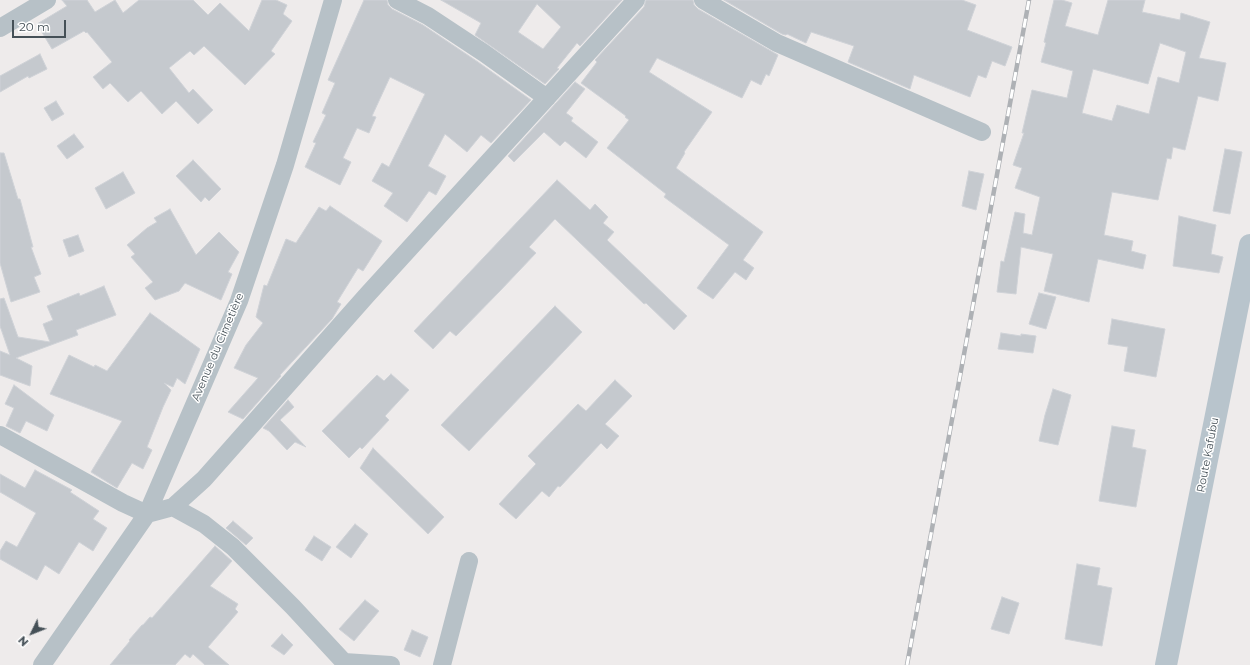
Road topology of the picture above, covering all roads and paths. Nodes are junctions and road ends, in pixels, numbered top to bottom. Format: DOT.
graph roads {
  1 [pos="47,0"];
  2 [pos="333,0"];
  3 [pos="397,0"];
  4 [pos="636,0"];
  5 [pos="703,0"];
  6 [pos="0,28"];
  7 [pos="547,98"];
  8 [pos="982,132"];
  9 [pos="1250,245"];
  10 [pos="0,434"];
  11 [pos="173,507"];
  12 [pos="147,514"];
  13 [pos="468,561"];
  14 [pos="42,665"];
  15 [pos="391,665"];
  16 [pos="442,665"];
  17 [pos="1166,665"];
  1 -- 6 [label="street"];
  2 -- 12 [label="street, Avenue du Cimetière"];
  3 -- 7 [label="street"];
  4 -- 7 [label="street"];
  5 -- 8 [label="street"];
  7 -- 11 [label="street"];
  9 -- 17 [label="main road, Route Kafubu"];
  10 -- 12 [label="street"];
  11 -- 12 [label="street"];
  11 -- 15 [label="street"];
  12 -- 14 [label="street, Avenue du Cimetière"];
  13 -- 16 [label="street"];
}
